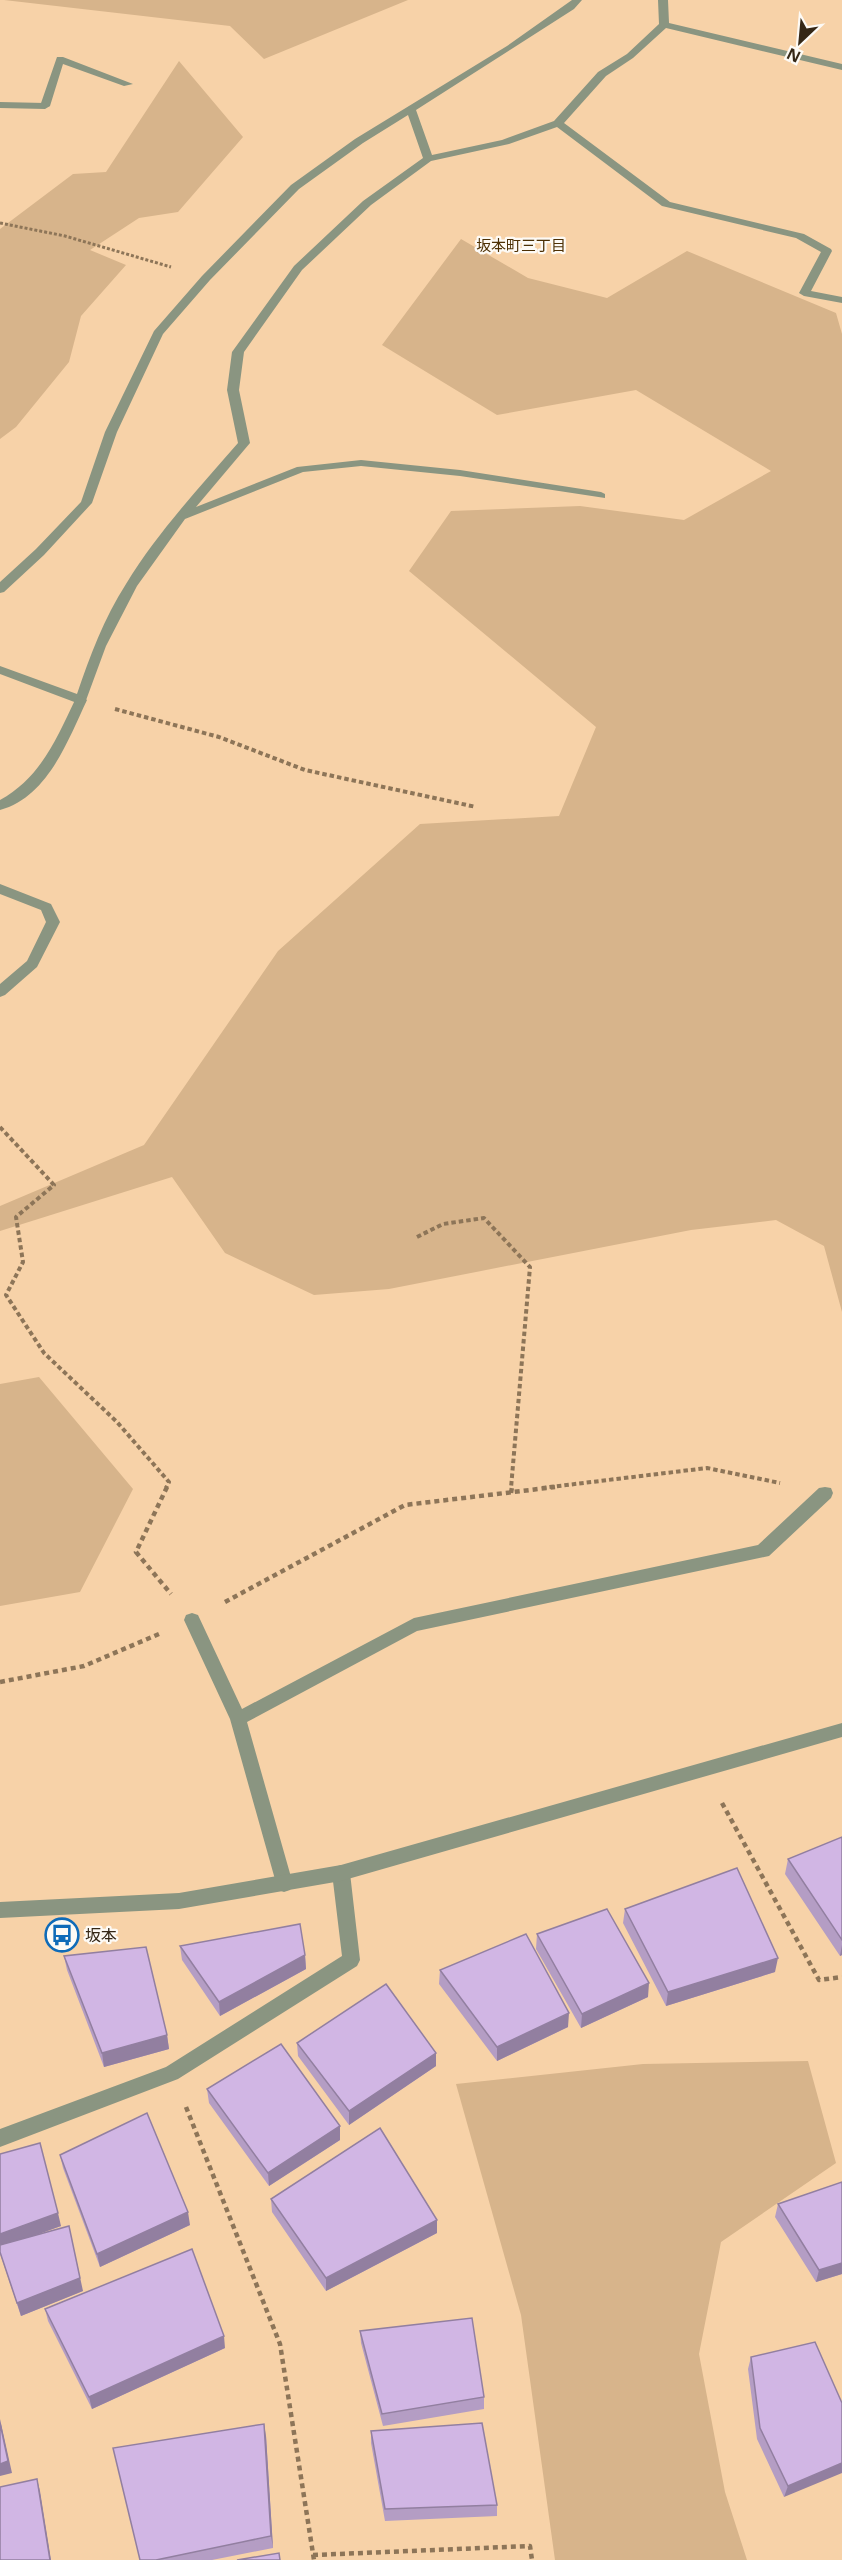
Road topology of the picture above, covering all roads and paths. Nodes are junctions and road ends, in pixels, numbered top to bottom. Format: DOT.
graph roads {
  1 [pos="577,0"];
  2 [pos="663,0"];
  3 [pos="663,25"];
  4 [pos="842,67"];
  5 [pos="128,84"];
  6 [pos="0,105"];
  7 [pos="411,110"];
  8 [pos="558,123"];
  9 [pos="428,159"];
  10 [pos="0,223"];
  11 [pos="206,278"];
  12 [pos="842,300"];
  13 [pos="601,496"];
  14 [pos="180,518"];
  15 [pos="0,589"];
  16 [pos="0,670"];
  17 [pos="81,700"];
  18 [pos="0,806"];
  19 [pos="476,807"];
  20 [pos="0,889"];
  21 [pos="0,992"];
  22 [pos="0,1126"];
  23 [pos="417,1238"];
  24 [pos="511,1493"];
  25 [pos="825,1493"];
  26 [pos="192,1620"];
  27 [pos="0,1682"];
  28 [pos="238,1719"];
  29 [pos="842,1730"];
  30 [pos="704,1770"];
  31 [pos="341,1873"];
  32 [pos="284,1884"];
  33 [pos="0,1910"];
  34 [pos="842,1977"];
  35 [pos="172,2073"];
  36 [pos="0,2138"];
  37 [pos="314,2558"];
  38 [pos="532,2560"];
  1 -- 7 [label="street"];
  2 -- 3 [label="street"];
  3 -- 4 [label="street"];
  3 -- 8 [label="street"];
  5 -- 6 [label="street"];
  7 -- 9 [label="street"];
  7 -- 11 [label="street"];
  8 -- 9 [label="street"];
  8 -- 12 [label="street"];
  9 -- 14 [label="street"];
  10 -- 11 [label="path"];
  11 -- 15 [label="street"];
  13 -- 14 [label="street"];
  14 -- 17 [label="street"];
  16 -- 17 [label="street"];
  17 -- 18 [label="street"];
  17 -- 19 [label="path"];
  20 -- 21 [label="street"];
  22 -- 26 [label="path"];
  23 -- 24 [label="path"];
  24 -- 25 [label="path"];
  24 -- 26 [label="path"];
  25 -- 28 [label="street"];
  26 -- 27 [label="path"];
  26 -- 28 [label="street"];
  28 -- 32 [label="street"];
  29 -- 30 [label="street"];
  30 -- 31 [label="street"];
  30 -- 34 [label="path"];
  31 -- 32 [label="street"];
  31 -- 35 [label="street"];
  32 -- 33 [label="street"];
  35 -- 36 [label="street"];
  35 -- 37 [label="path"];
  37 -- 38 [label="path"];
}
